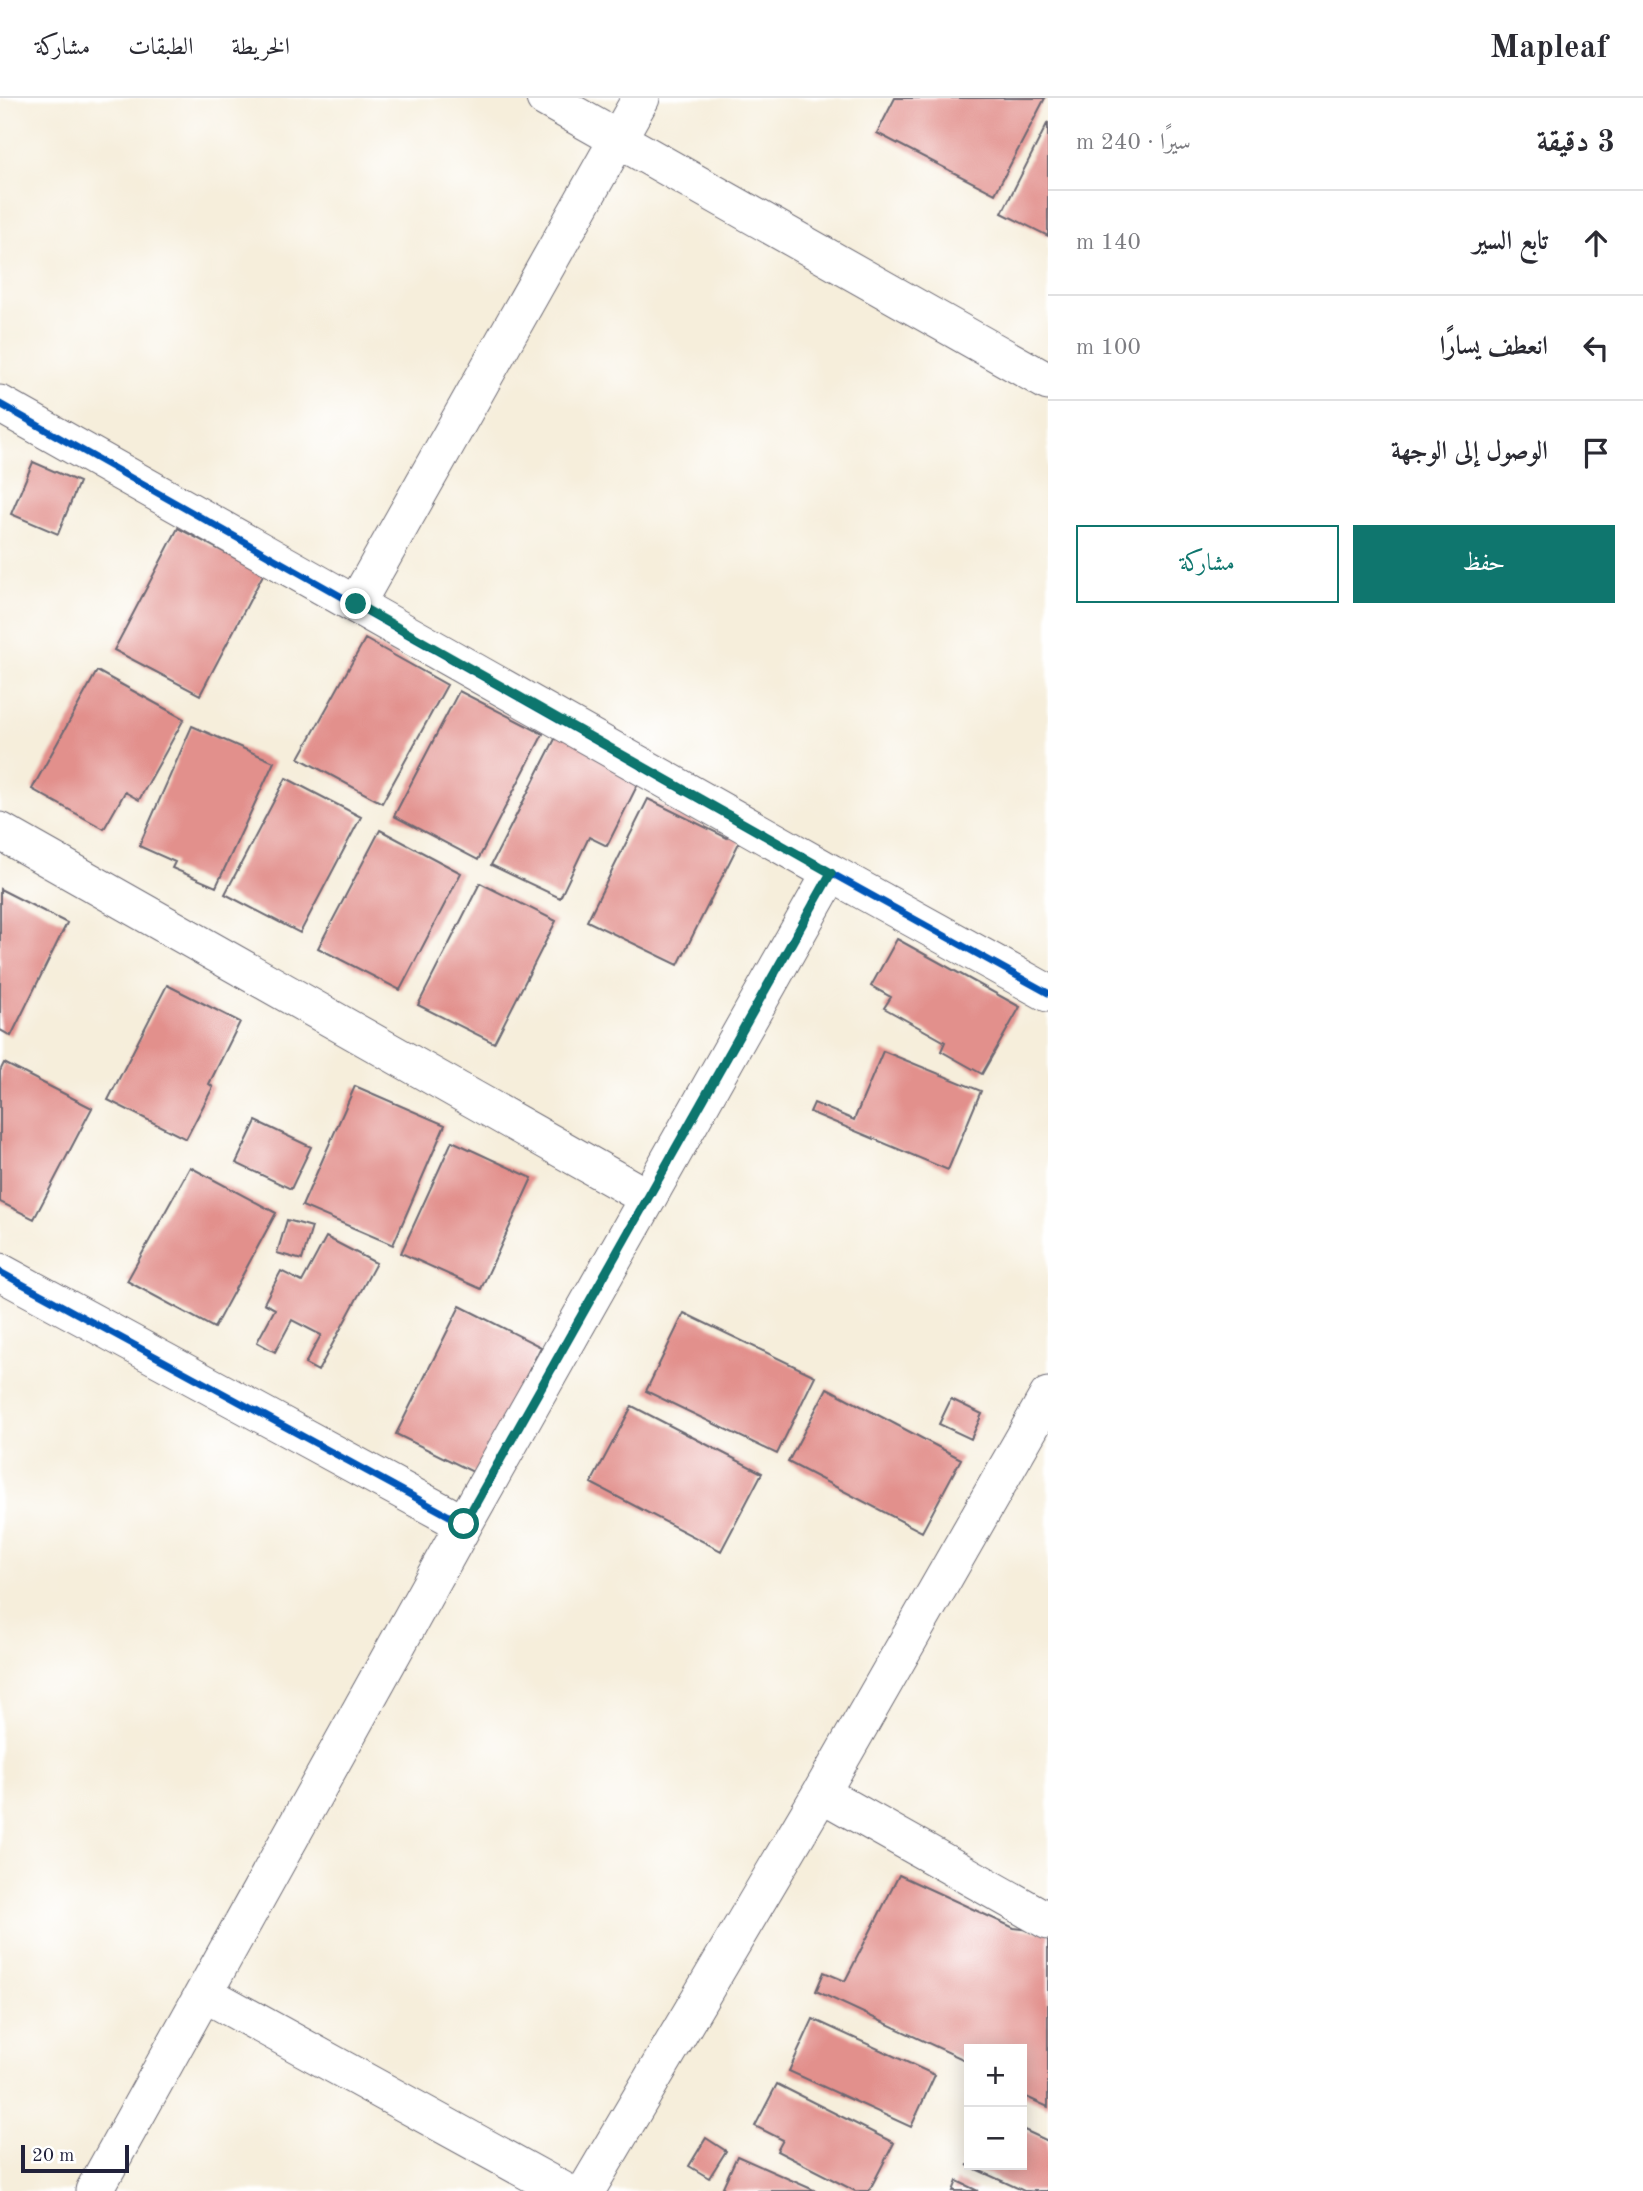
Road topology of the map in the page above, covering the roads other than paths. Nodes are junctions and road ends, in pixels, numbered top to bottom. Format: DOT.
graph roads {
  1 [pos="545,98"];
  2 [pos="641,98"];
  3 [pos="619,140"];
  4 [pos="1048,382"];
  5 [pos="0,404"];
  6 [pos="356,604"];
  7 [pos="0,831"];
  8 [pos="831,873"];
  9 [pos="1048,993"];
  10 [pos="648,1198"];
  11 [pos="0,1272"];
  12 [pos="1048,1396"];
  13 [pos="464,1524"];
  14 [pos="821,1793"];
  15 [pos="1048,1922"];
  16 [pos="204,1993"];
  17 [pos="94,2191"];
  18 [pos="564,2191"];
  19 [pos="586,2191"];
  1 -- 3 [label="street"];
  2 -- 3 [label="street"];
  3 -- 4 [label="street"];
  3 -- 6 [label="street"];
  5 -- 6 [label="street"];
  6 -- 8 [label="street"];
  7 -- 10 [label="street"];
  8 -- 9 [label="street"];
  8 -- 10 [label="street"];
  10 -- 13 [label="street"];
  11 -- 13 [label="street"];
  12 -- 14 [label="street"];
  13 -- 16 [label="street"];
  14 -- 15 [label="street"];
  14 -- 19 [label="street"];
  16 -- 17 [label="street"];
  16 -- 18 [label="street"];
}
